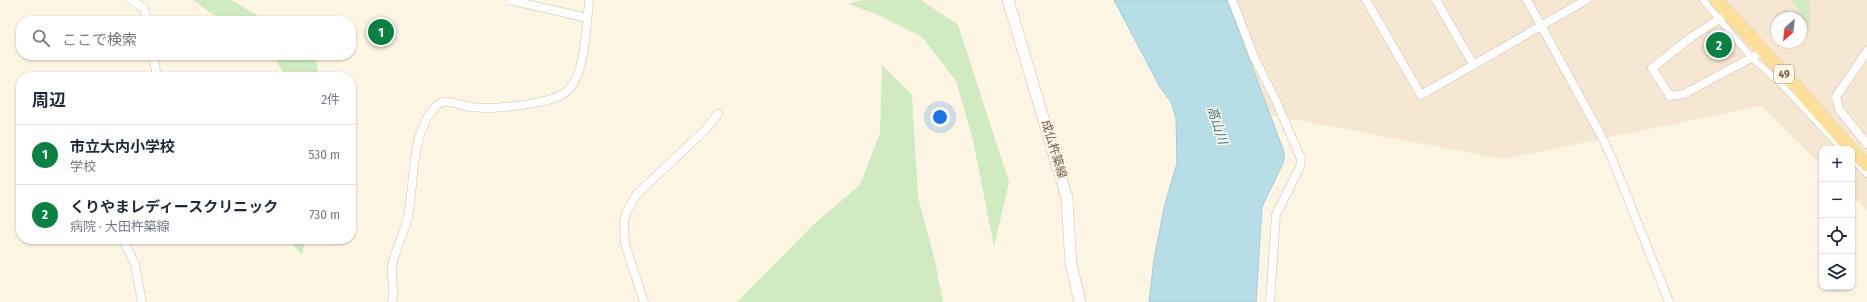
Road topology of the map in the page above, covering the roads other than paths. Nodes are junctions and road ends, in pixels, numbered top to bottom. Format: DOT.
graph roads {
  1 [pos="130,0"];
  2 [pos="510,0"];
  3 [pos="589,0"];
  4 [pos="1008,0"];
  5 [pos="1232,0"];
  6 [pos="1366,0"];
  7 [pos="1436,0"];
  8 [pos="1527,0"];
  9 [pos="1586,0"];
  10 [pos="1703,0"];
  11 [pos="1716,0"];
  12 [pos="146,16"];
  13 [pos="1724,16"];
  14 [pos="587,18"];
  15 [pos="1541,26"];
  16 [pos="1867,51"];
  17 [pos="1764,52"];
  18 [pos="1752,58"];
  19 [pos="154,60"];
  20 [pos="1473,64"];
  21 [pos="156,72"];
  22 [pos="718,114"];
  23 [pos="1867,144"];
  24 [pos="1839,146"];
  25 [pos="1847,146"];
  26 [pos="1855,154"];
  27 [pos="1855,162"];
  28 [pos="1867,165"];
  29 [pos="1867,174"];
  30 [pos="126,244"];
  31 [pos="142,302"];
  32 [pos="392,302"];
  33 [pos="644,302"];
  34 [pos="1080,302"];
  35 [pos="1270,302"];
  36 [pos="1669,302"];
  1 -- 12 [label="street"];
  2 -- 14 [label="street"];
  3 -- 14 [label="street"];
  4 -- 34 [label="main road, 成仏杵築線"];
  5 -- 35 [label="street"];
  6 -- 20 [label="street"];
  7 -- 20 [label="street"];
  8 -- 15 [label="street"];
  9 -- 15 [label="street"];
  10 -- 13 [label="street"];
  11 -- 13 [label="main road, 49"];
  13 -- 17 [label="main road, 49"];
  13 -- 18 [label="street"];
  13 -- 18 [label="street"];
  14 -- 32 [label="street"];
  15 -- 20 [label="street"];
  15 -- 36 [label="street"];
  16 -- 23 [label="street"];
  17 -- 18 [label="street"];
  17 -- 25 [label="main road, 49"];
  18 -- 24 [label="street"];
  19 -- 21 [label="street"];
  22 -- 33 [label="street"];
  26 -- 28 [label="main road, 49"];
  27 -- 29 [label="street"];
  30 -- 31 [label="street"];
}
